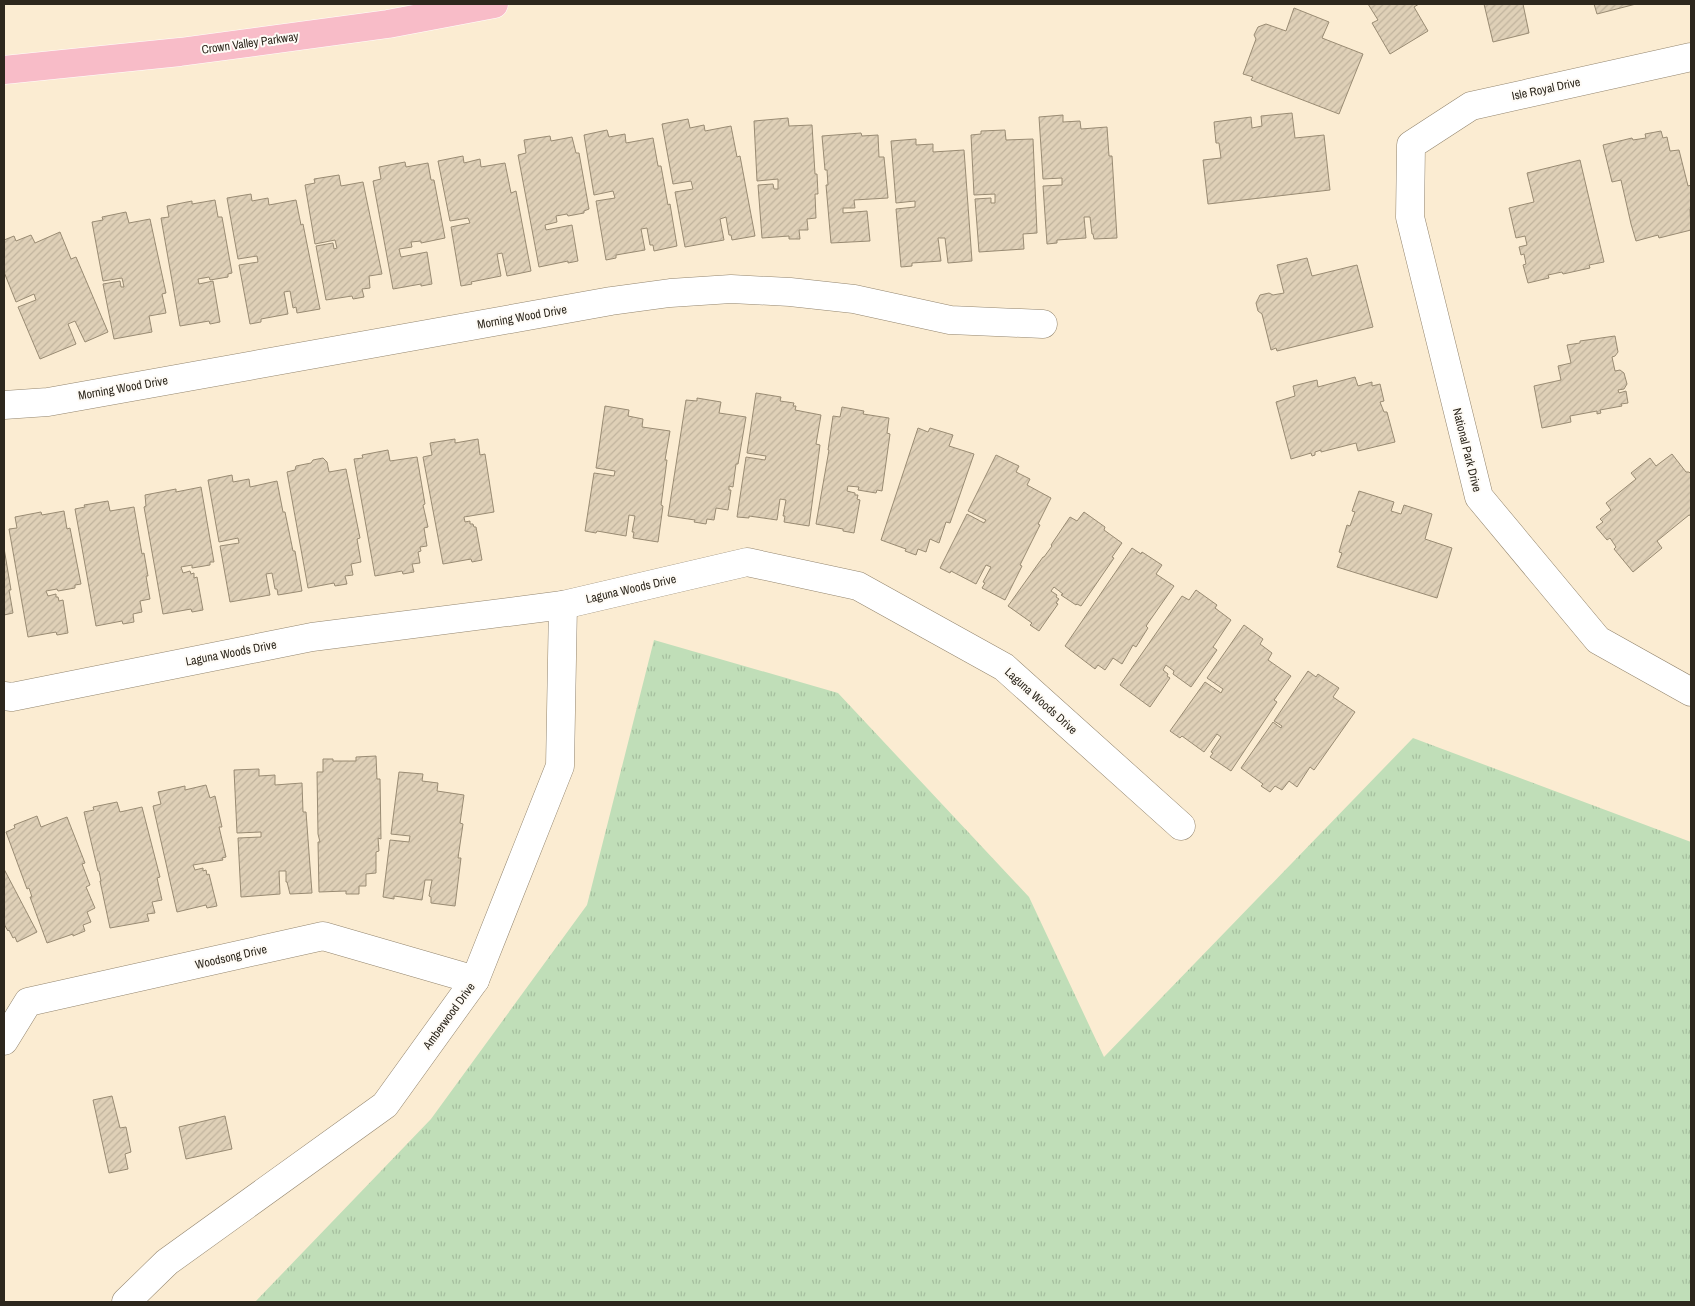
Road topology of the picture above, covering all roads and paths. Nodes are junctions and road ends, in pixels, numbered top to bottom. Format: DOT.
graph roads {
  1 [pos="494,4"];
  2 [pos="1691,57"];
  3 [pos="4,70"];
  4 [pos="1411,145"];
  5 [pos="1043,324"];
  6 [pos="4,405"];
  7 [pos="563,605"];
  8 [pos="1691,692"];
  9 [pos="4,696"];
  10 [pos="1181,826"];
  11 [pos="475,980"];
  12 [pos="4,1041"];
  13 [pos="126,1302"];
  1 -- 3 [label="main road, Crown Valley Parkway"];
  2 -- 4 [label="street, Isle Royal Drive"];
  4 -- 8 [label="street, National Park Drive"];
  5 -- 6 [label="street, Morning Wood Drive"];
  7 -- 9 [label="street, Laguna Woods Drive"];
  7 -- 10 [label="street, Laguna Woods Drive"];
  7 -- 11 [label="street, Amberwood Drive"];
  11 -- 12 [label="street, Woodsong Drive"];
  11 -- 13 [label="street, Amberwood Drive"];
}
